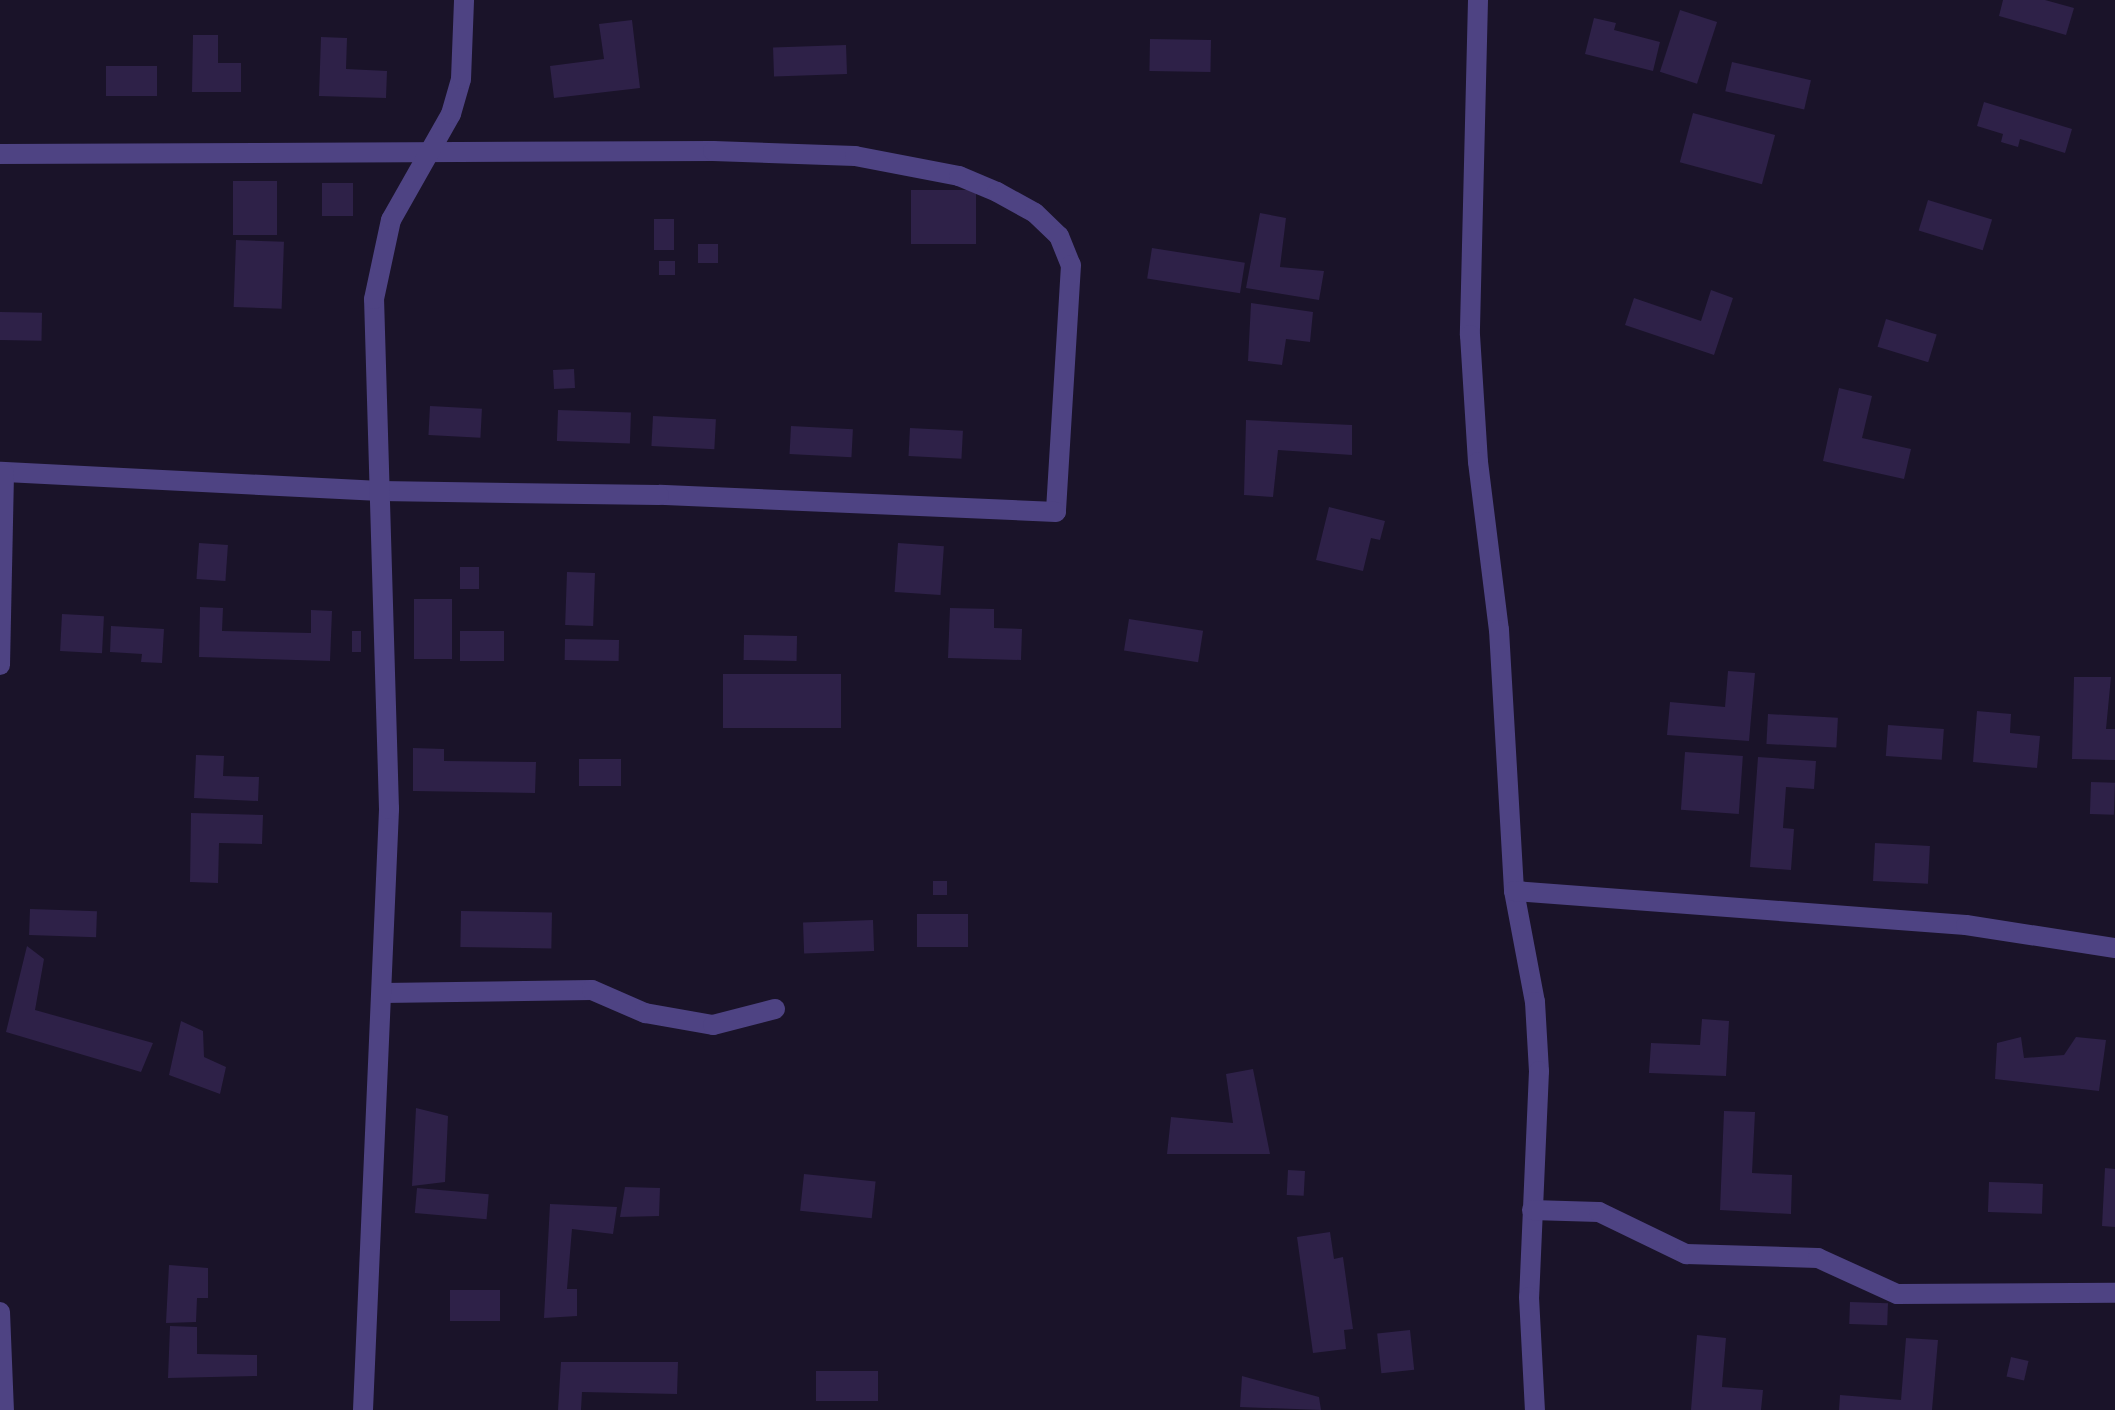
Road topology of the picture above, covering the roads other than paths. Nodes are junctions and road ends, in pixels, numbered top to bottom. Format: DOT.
graph roads {
  1 [pos="464,0"];
  2 [pos="1478,0"];
  3 [pos="0,154"];
  4 [pos="428,154"];
  5 [pos="2,472"];
  6 [pos="380,491"];
  7 [pos="0,665"];
  8 [pos="1514,891"];
  9 [pos="2115,948"];
  10 [pos="383,993"];
  11 [pos="775,1009"];
  12 [pos="1532,1210"];
  13 [pos="2115,1293"];
  14 [pos="0,1312"];
  15 [pos="4,1410"];
  16 [pos="363,1410"];
  17 [pos="1535,1410"];
  1 -- 4 [label="street"];
  2 -- 8 [label="street"];
  3 -- 4 [label="street"];
  4 -- 6 [label="street"];
  4 -- 6 [label="street"];
  5 -- 6 [label="street"];
  5 -- 7 [label="street"];
  6 -- 10 [label="street"];
  8 -- 9 [label="street"];
  8 -- 12 [label="street"];
  10 -- 11 [label="street"];
  10 -- 16 [label="street"];
  12 -- 13 [label="street"];
  12 -- 17 [label="street"];
  14 -- 15 [label="street"];
}
